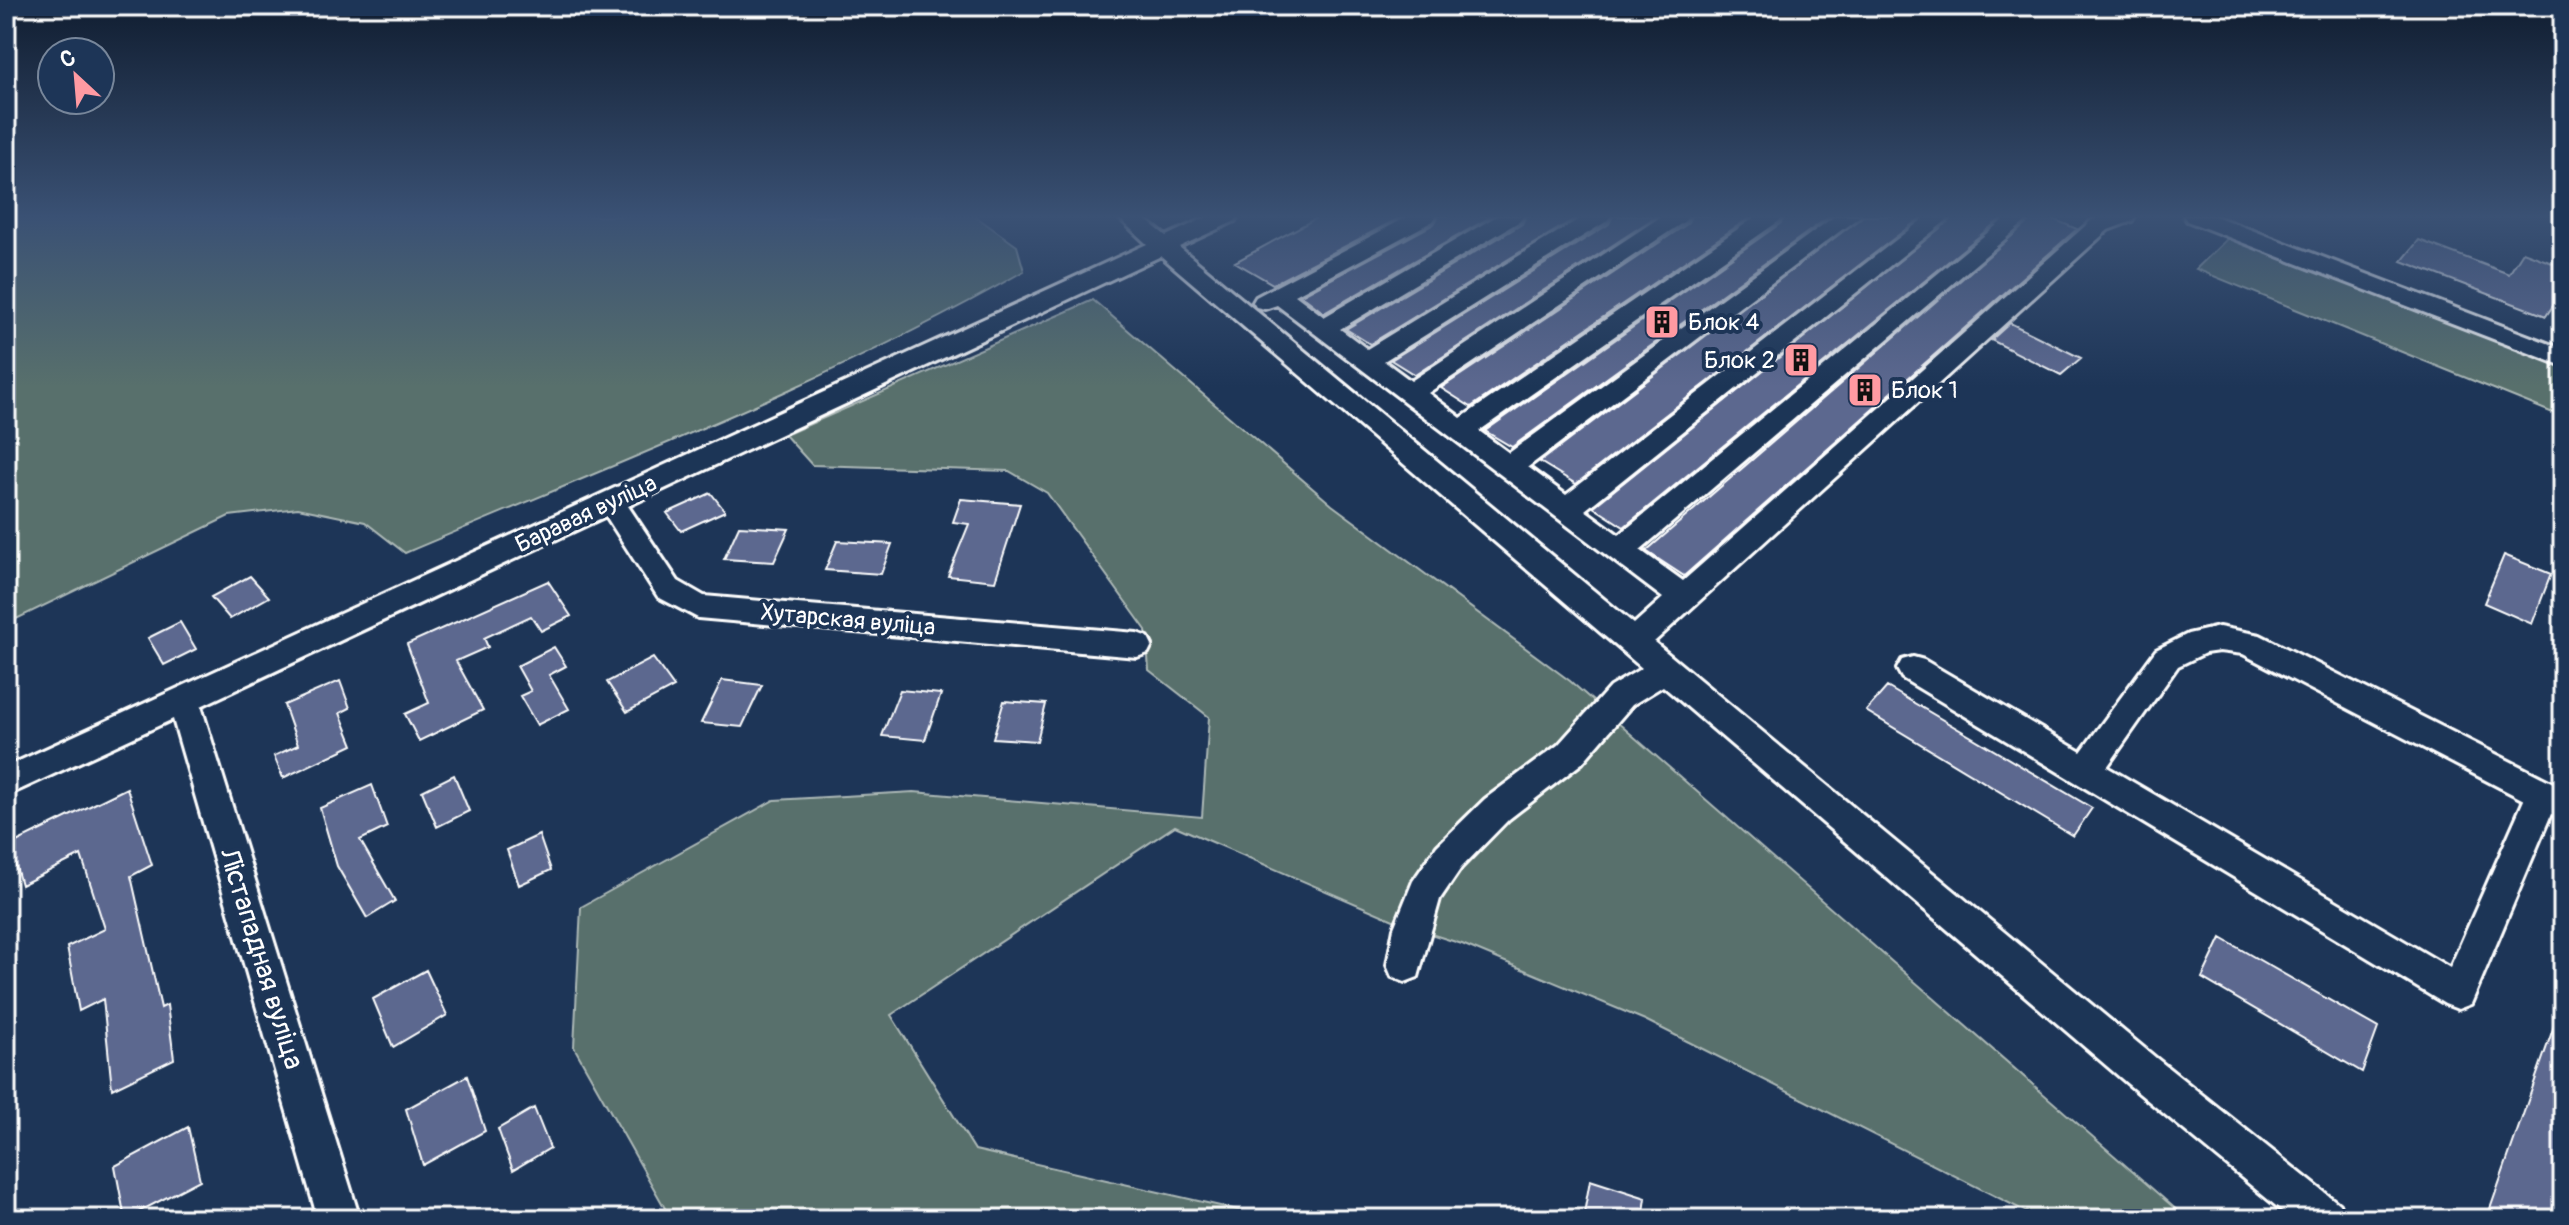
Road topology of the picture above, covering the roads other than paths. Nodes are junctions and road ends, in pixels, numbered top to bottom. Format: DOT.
graph roads {
  1 [pos="1107,273"];
  2 [pos="1198,273"];
  3 [pos="1319,273"];
  4 [pos="1416,273"];
  5 [pos="1507,273"];
  6 [pos="1591,273"];
  7 [pos="1689,273"];
  8 [pos="1772,273"];
  9 [pos="1868,273"];
  10 [pos="1952,273"];
  11 [pos="2046,273"];
  12 [pos="2343,273"];
  13 [pos="1279,295"];
  14 [pos="1245,313"];
  15 [pos="1324,328"];
  16 [pos="2563,358"];
  17 [pos="1367,360"];
  18 [pos="1410,393"];
  19 [pos="1461,431"];
  20 [pos="1509,467"];
  21 [pos="611,502"];
  22 [pos="1566,510"];
  23 [pos="1620,550"];
  24 [pos="1684,598"];
  25 [pos="1634,642"];
  26 [pos="1137,645"];
  27 [pos="1913,669"];
  28 [pos="1665,670"];
  29 [pos="183,700"];
  30 [pos="2086,771"];
  31 [pos="6,782"];
  32 [pos="2553,799"];
  33 [pos="1405,965"];
  34 [pos="339,1219"];
  35 [pos="2324,1219"];
  1 -- 21 [label="street, Баравая вуліца"];
  2 -- 14 [label="street"];
  3 -- 13 [label="street"];
  4 -- 15 [label="street"];
  5 -- 17 [label="street"];
  6 -- 18 [label="street"];
  7 -- 19 [label="street"];
  8 -- 20 [label="street"];
  9 -- 22 [label="street"];
  10 -- 23 [label="street"];
  11 -- 24 [label="street"];
  12 -- 16 [label="street"];
  13 -- 14 [label="street"];
  13 -- 15 [label="street"];
  14 -- 25 [label="street"];
  15 -- 17 [label="street"];
  17 -- 18 [label="street"];
  18 -- 19 [label="street"];
  19 -- 20 [label="street"];
  20 -- 22 [label="street"];
  21 -- 26 [label="street, Хутарская вуліца"];
  21 -- 29 [label="street, Баравая вуліца"];
  22 -- 23 [label="street"];
  23 -- 24 [label="street"];
  24 -- 25 [label="street"];
  25 -- 28 [label="street"];
  27 -- 30 [label="street"];
  28 -- 33 [label="street"];
  28 -- 35 [label="street"];
  29 -- 31 [label="street, Баравая вуліца"];
  29 -- 34 [label="street, Лістападная вуліца"];
  30 -- 32 [label="street"];
  30 -- 32 [label="street"];
}
